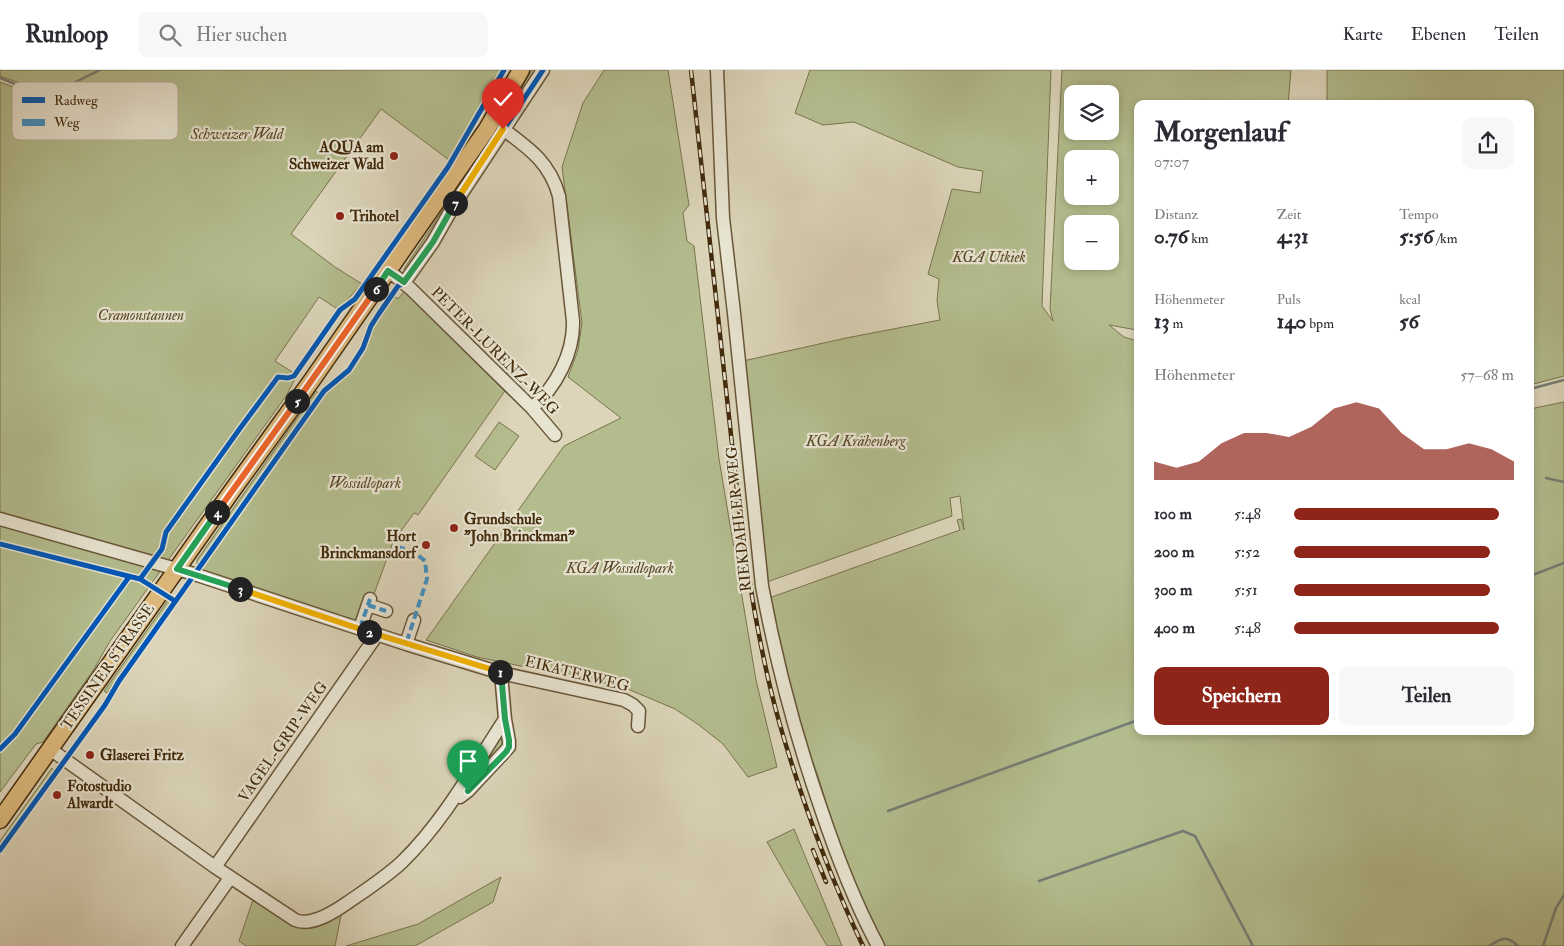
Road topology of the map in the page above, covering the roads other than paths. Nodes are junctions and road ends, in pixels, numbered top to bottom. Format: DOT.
graph roads {
  1 [pos="521,70"];
  2 [pos="543,70"];
  3 [pos="717,70"];
  4 [pos="503,129"];
  5 [pos="388,271"];
  6 [pos="404,282"];
  7 [pos="532,408"];
  8 [pos="555,435"];
  9 [pos="0,520"];
  10 [pos="177,569"];
  11 [pos="386,611"];
  12 [pos="414,620"];
  13 [pos="360,628"];
  14 [pos="378,635"];
  15 [pos="406,644"];
  16 [pos="501,673"];
  17 [pos="505,719"];
  18 [pos="638,726"];
  19 [pos="50,748"];
  20 [pos="451,803"];
  21 [pos="0,820"];
  22 [pos="215,867"];
  23 [pos="230,878"];
  24 [pos="182,946"];
  25 [pos="878,946"];
  1 -- 5 [label="main road, TESSINER STRASSE"];
  2 -- 4 [label="street"];
  3 -- 25 [label="street, RIEKDAHLER WEG"];
  4 -- 6 [label="street"];
  4 -- 7 [label="street"];
  5 -- 6 [label="street, PETER-LURENZ-WEG"];
  5 -- 10 [label="main road, TESSINER STRASSE"];
  6 -- 7 [label="street, PETER-LURENZ-WEG"];
  7 -- 8 [label="street, PETER-LURENZ-WEG"];
  9 -- 10 [label="street, EIKATERWEG"];
  10 -- 13 [label="street, EIKATERWEG"];
  10 -- 19 [label="main road, TESSINER STRASSE"];
  11 -- 13 [label="street"];
  12 -- 15 [label="street"];
  13 -- 14 [label="street, EIKATERWEG"];
  14 -- 15 [label="street, EIKATERWEG"];
  14 -- 22 [label="street, VAGEL-GRIP-WEG"];
  15 -- 16 [label="street, EIKATERWEG"];
  16 -- 17 [label="street"];
  16 -- 18 [label="street, EIKATERWEG"];
  17 -- 20 [label="street"];
  17 -- 20 [label="street"];
  19 -- 21 [label="main road, TESSINER STRASSE"];
  19 -- 22 [label="street"];
  20 -- 23 [label="street"];
  22 -- 23 [label="street"];
  23 -- 24 [label="street"];
}
